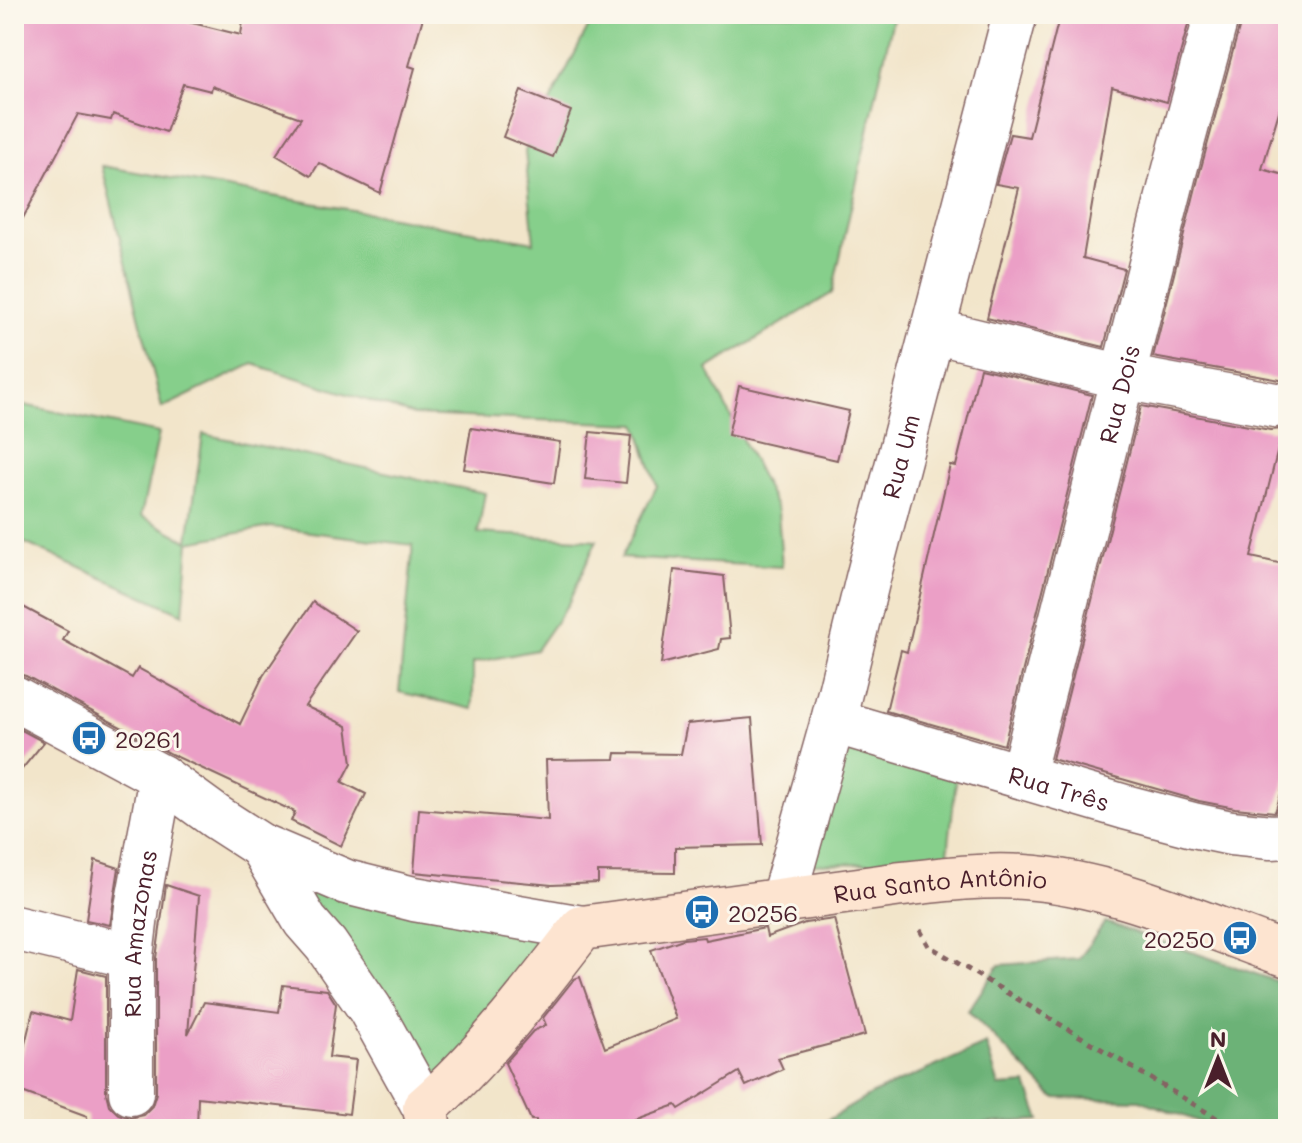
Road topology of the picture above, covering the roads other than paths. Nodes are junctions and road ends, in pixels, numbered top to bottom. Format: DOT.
graph roads {
  1 [pos="1015,14"];
  2 [pos="1217,14"];
  3 [pos="933,331"];
  4 [pos="1123,377"];
  5 [pos="1275,405"];
  6 [pos="14,698"];
  7 [pos="833,721"];
  8 [pos="1022,776"];
  9 [pos="161,777"];
  10 [pos="1288,836"];
  11 [pos="261,846"];
  12 [pos="783,899"];
  13 [pos="14,928"];
  14 [pos="582,928"];
  15 [pos="1288,955"];
  16 [pos="131,956"];
  17 [pos="131,1093"];
  18 [pos="427,1118"];
  1 -- 3 [label="street, Rua Um"];
  2 -- 4 [label="street, Rua Dois"];
  3 -- 4 [label="street"];
  3 -- 7 [label="street, Rua Um"];
  4 -- 5 [label="street"];
  4 -- 8 [label="street, Rua Dois"];
  6 -- 9 [label="street"];
  7 -- 8 [label="street, Rua Três"];
  7 -- 12 [label="street, Rua Um"];
  8 -- 10 [label="street, Rua Três"];
  9 -- 11 [label="street"];
  9 -- 16 [label="street, Rua Amazonas"];
  11 -- 14 [label="street"];
  11 -- 18 [label="street"];
  12 -- 14 [label="main road, Rua Santo Antônio"];
  12 -- 15 [label="main road, Rua Santo Antônio"];
  13 -- 16 [label="street"];
  14 -- 18 [label="main road"];
  16 -- 17 [label="street, Rua Amazonas"];
}
